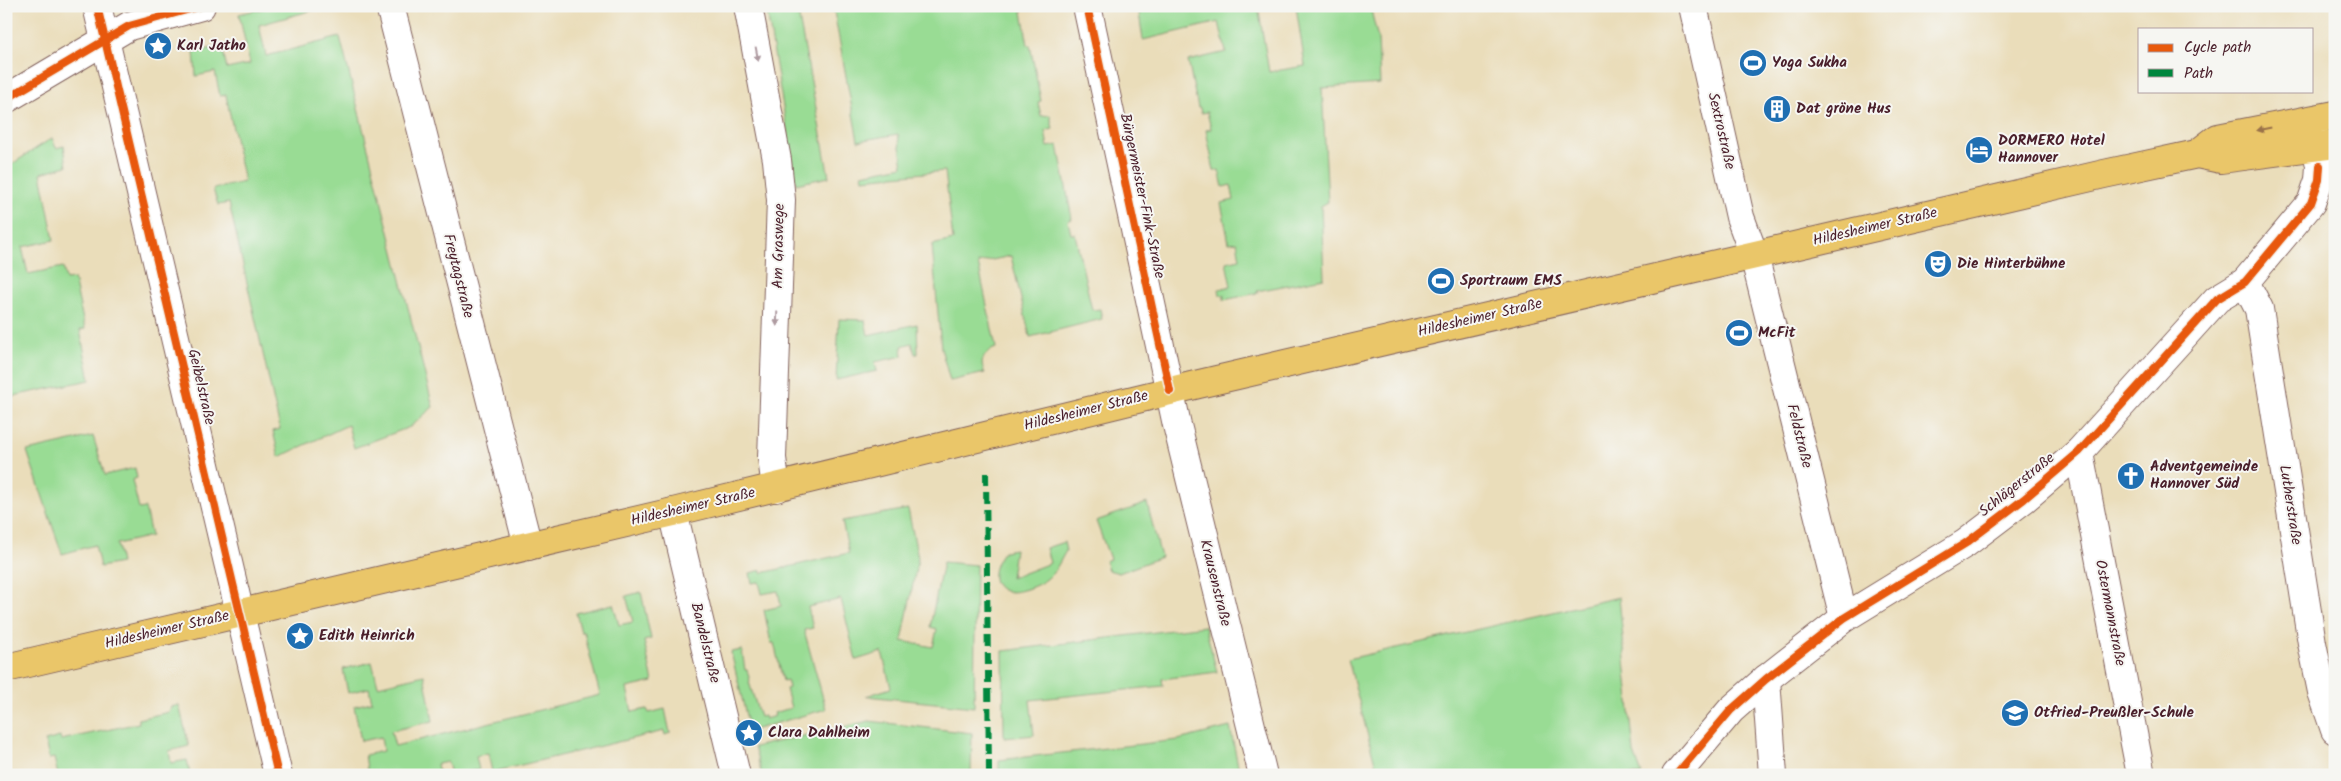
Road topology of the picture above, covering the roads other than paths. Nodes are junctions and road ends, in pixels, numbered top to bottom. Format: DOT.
graph roads {
  1 [pos="97,6"];
  2 [pos="201,6"];
  3 [pos="390,6"];
  4 [pos="748,6"];
  5 [pos="1087,6"];
  6 [pos="1693,6"];
  7 [pos="105,39"];
  8 [pos="6,99"];
  9 [pos="2323,117"];
  10 [pos="2326,145"];
  11 [pos="2197,154"];
  12 [pos="2335,186"];
  13 [pos="2311,204"];
  14 [pos="1754,255"];
  15 [pos="2245,282"];
  16 [pos="1170,391"];
  17 [pos="2079,452"];
  18 [pos="776,488"];
  19 [pos="673,512"];
  20 [pos="528,546"];
  21 [pos="240,613"];
  22 [pos="1844,618"];
  23 [pos="6,668"];
  24 [pos="1766,679"];
  25 [pos="2335,730"];
  26 [pos="278,775"];
  27 [pos="736,775"];
  28 [pos="1263,775"];
  29 [pos="1676,775"];
  30 [pos="1773,775"];
  31 [pos="2141,775"];
  1 -- 7 [label="street, Geibelstraße"];
  2 -- 7 [label="street"];
  3 -- 20 [label="street, Freytagstraße"];
  4 -- 18 [label="street, Am Graswege, one-way"];
  5 -- 16 [label="street, Bürgermeister-Fink-Straße"];
  6 -- 14 [label="street, Sextrostraße"];
  7 -- 8 [label="street"];
  7 -- 21 [label="street, Geibelstraße"];
  9 -- 10 [label="street, Hildesheimer Straße"];
  9 -- 11 [label="main road, Hildesheimer Straße, one-way"];
  10 -- 11 [label="main road, Hildesheimer Straße"];
  10 -- 13 [label="street, Schlägerstraße"];
  11 -- 14 [label="main road, Hildesheimer Straße"];
  12 -- 13 [label="street, Schlägerstraße"];
  13 -- 15 [label="street, Schlägerstraße"];
  14 -- 16 [label="main road, Hildesheimer Straße"];
  14 -- 22 [label="street, Feldstraße"];
  15 -- 17 [label="street, Schlägerstraße"];
  15 -- 25 [label="street, Lutherstraße"];
  16 -- 18 [label="main road, Hildesheimer Straße"];
  16 -- 28 [label="street, Krausenstraße"];
  17 -- 22 [label="street, Schlägerstraße"];
  17 -- 31 [label="street, Ostermannstraße"];
  18 -- 19 [label="main road, Hildesheimer Straße"];
  19 -- 20 [label="main road, Hildesheimer Straße"];
  19 -- 27 [label="street, Bandelstraße"];
  20 -- 21 [label="main road, Hildesheimer Straße"];
  21 -- 23 [label="main road, Hildesheimer Straße"];
  21 -- 26 [label="street, Geibelstraße"];
  22 -- 24 [label="street, Schlägerstraße"];
  24 -- 29 [label="street, Schlägerstraße"];
  24 -- 30 [label="street"];
}
